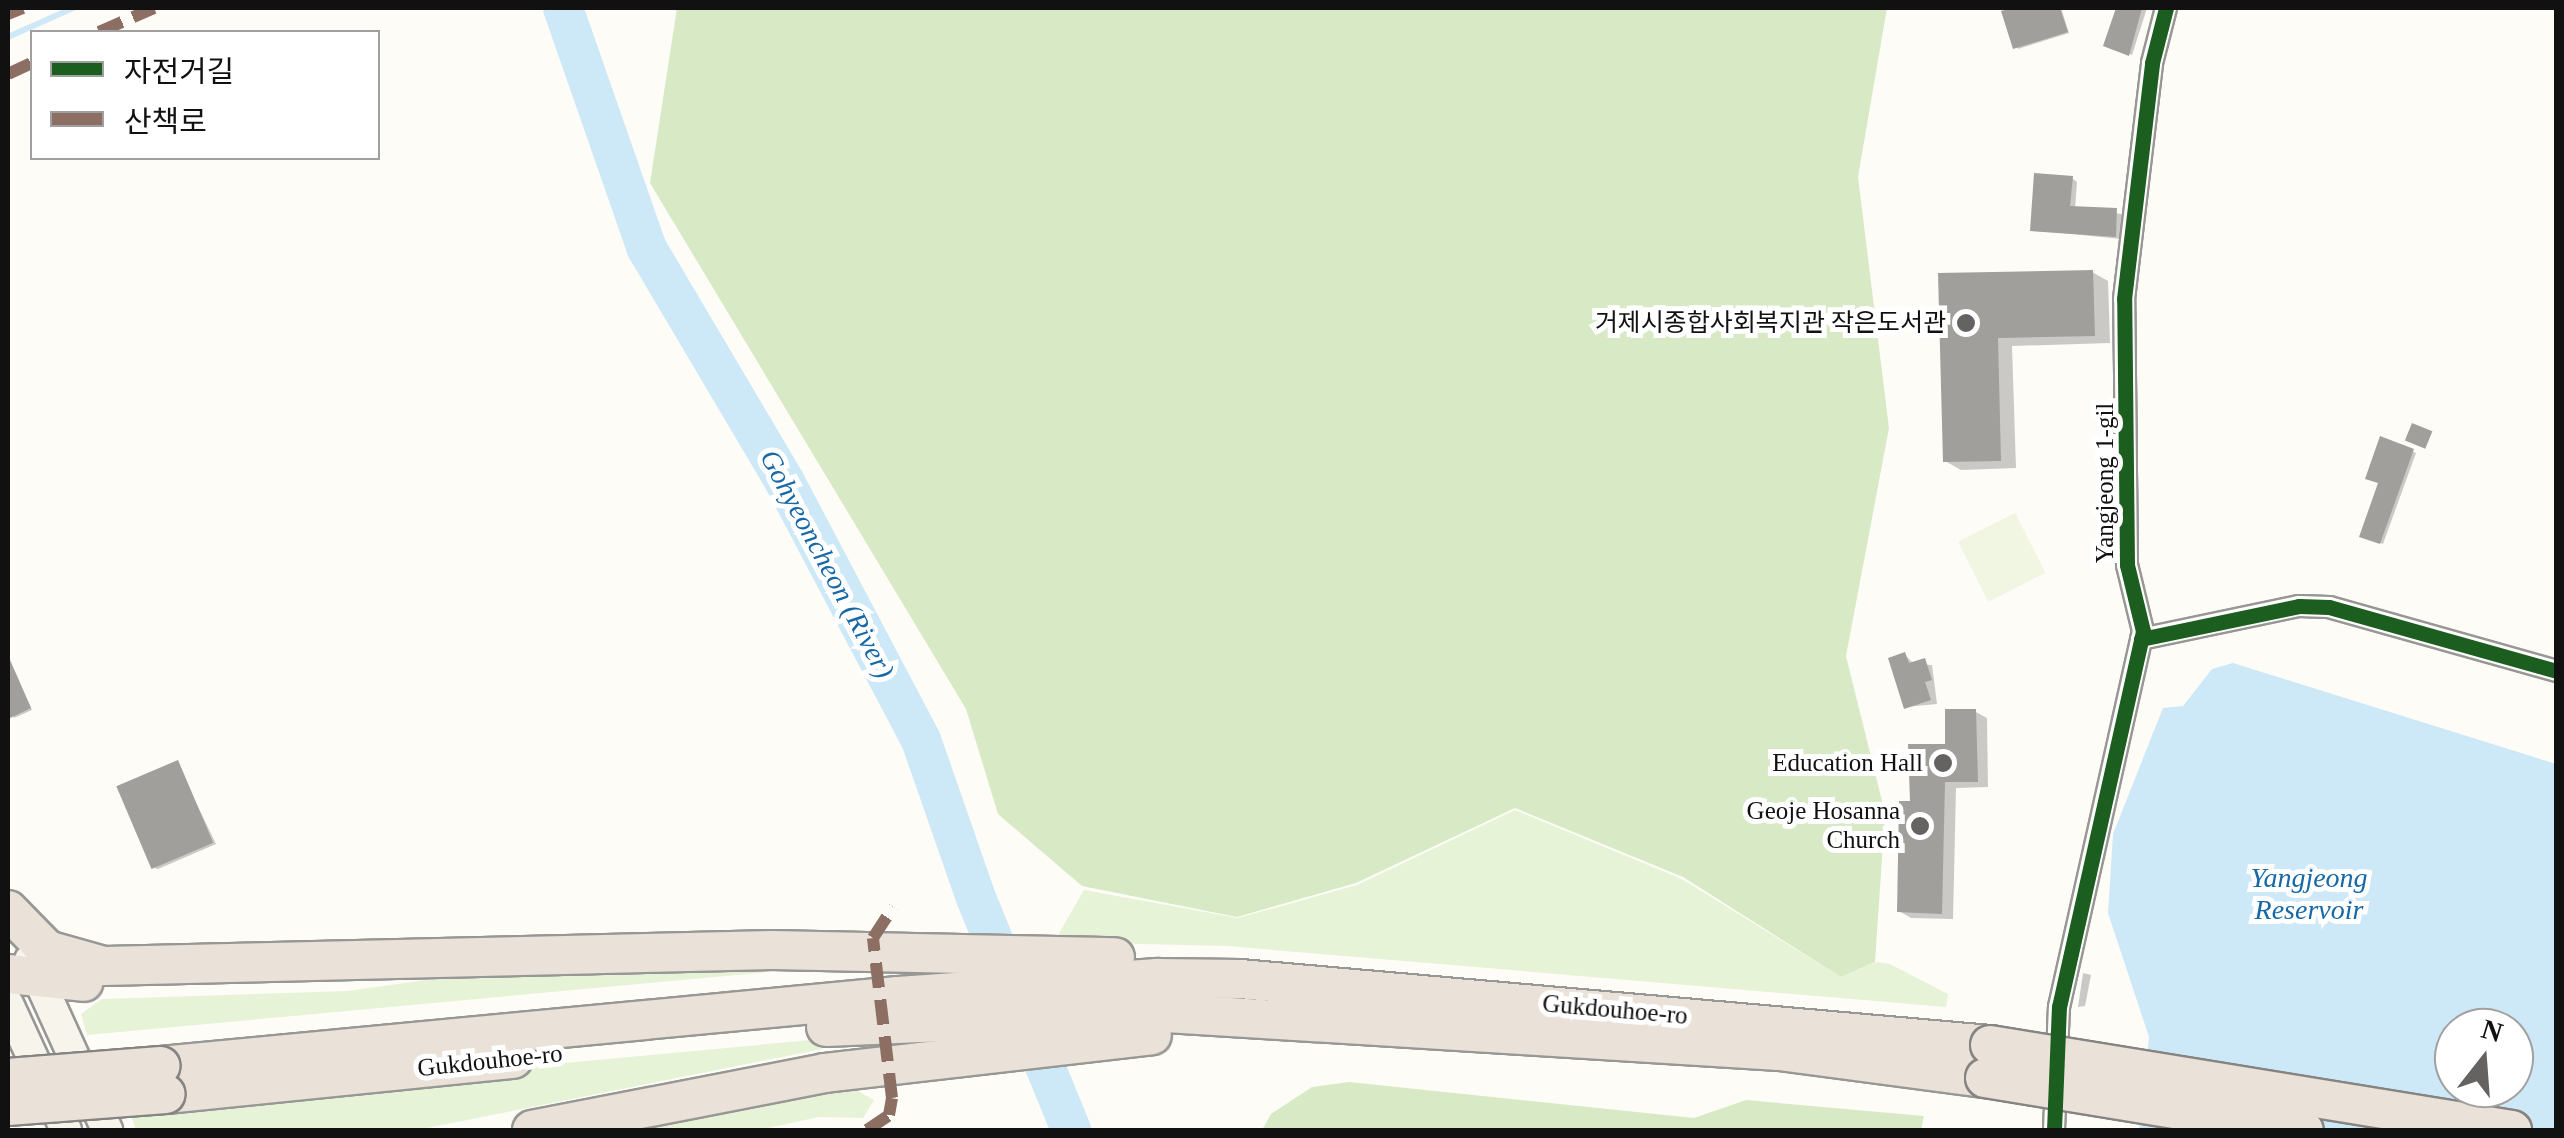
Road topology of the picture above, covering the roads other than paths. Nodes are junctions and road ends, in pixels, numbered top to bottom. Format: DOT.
graph roads {
  1 [pos="2166,8"];
  2 [pos="2140,639"];
  3 [pos="2556,671"];
  4 [pos="8,913"];
  5 [pos="424,958"];
  6 [pos="22,973"];
  7 [pos="1240,979"];
  8 [pos="8,1004"];
  9 [pos="810,1016"];
  10 [pos="1253,1020"];
  11 [pos="1987,1061"];
  12 [pos="8,1078"];
  13 [pos="164,1080"];
  14 [pos="8,1106"];
  15 [pos="66,1130"];
  16 [pos="106,1130"];
  17 [pos="532,1130"];
  18 [pos="2054,1130"];
  19 [pos="2304,1130"];
  20 [pos="2512,1130"];
  1 -- 2 [label="street, Yangjeong 1-gil"];
  2 -- 3 [label="street"];
  2 -- 18 [label="street, Yangjeong 1-gil"];
  4 -- 5 [label="highway"];
  4 -- 6 [label="main road"];
  5 -- 6 [label="highway"];
  5 -- 7 [label="highway"];
  6 -- 16 [label="main road"];
  7 -- 9 [label="highway"];
  7 -- 11 [label="highway, Gukdouhoe-ro"];
  8 -- 15 [label="main road"];
  9 -- 10 [label="highway"];
  9 -- 13 [label="highway, Gukdouhoe-ro"];
  10 -- 11 [label="highway, Gukdouhoe-ro"];
  10 -- 17 [label="highway"];
  11 -- 19 [label="highway, bridge"];
  11 -- 20 [label="highway, bridge"];
  12 -- 13 [label="highway, bridge"];
  13 -- 14 [label="highway, bridge"];
}
